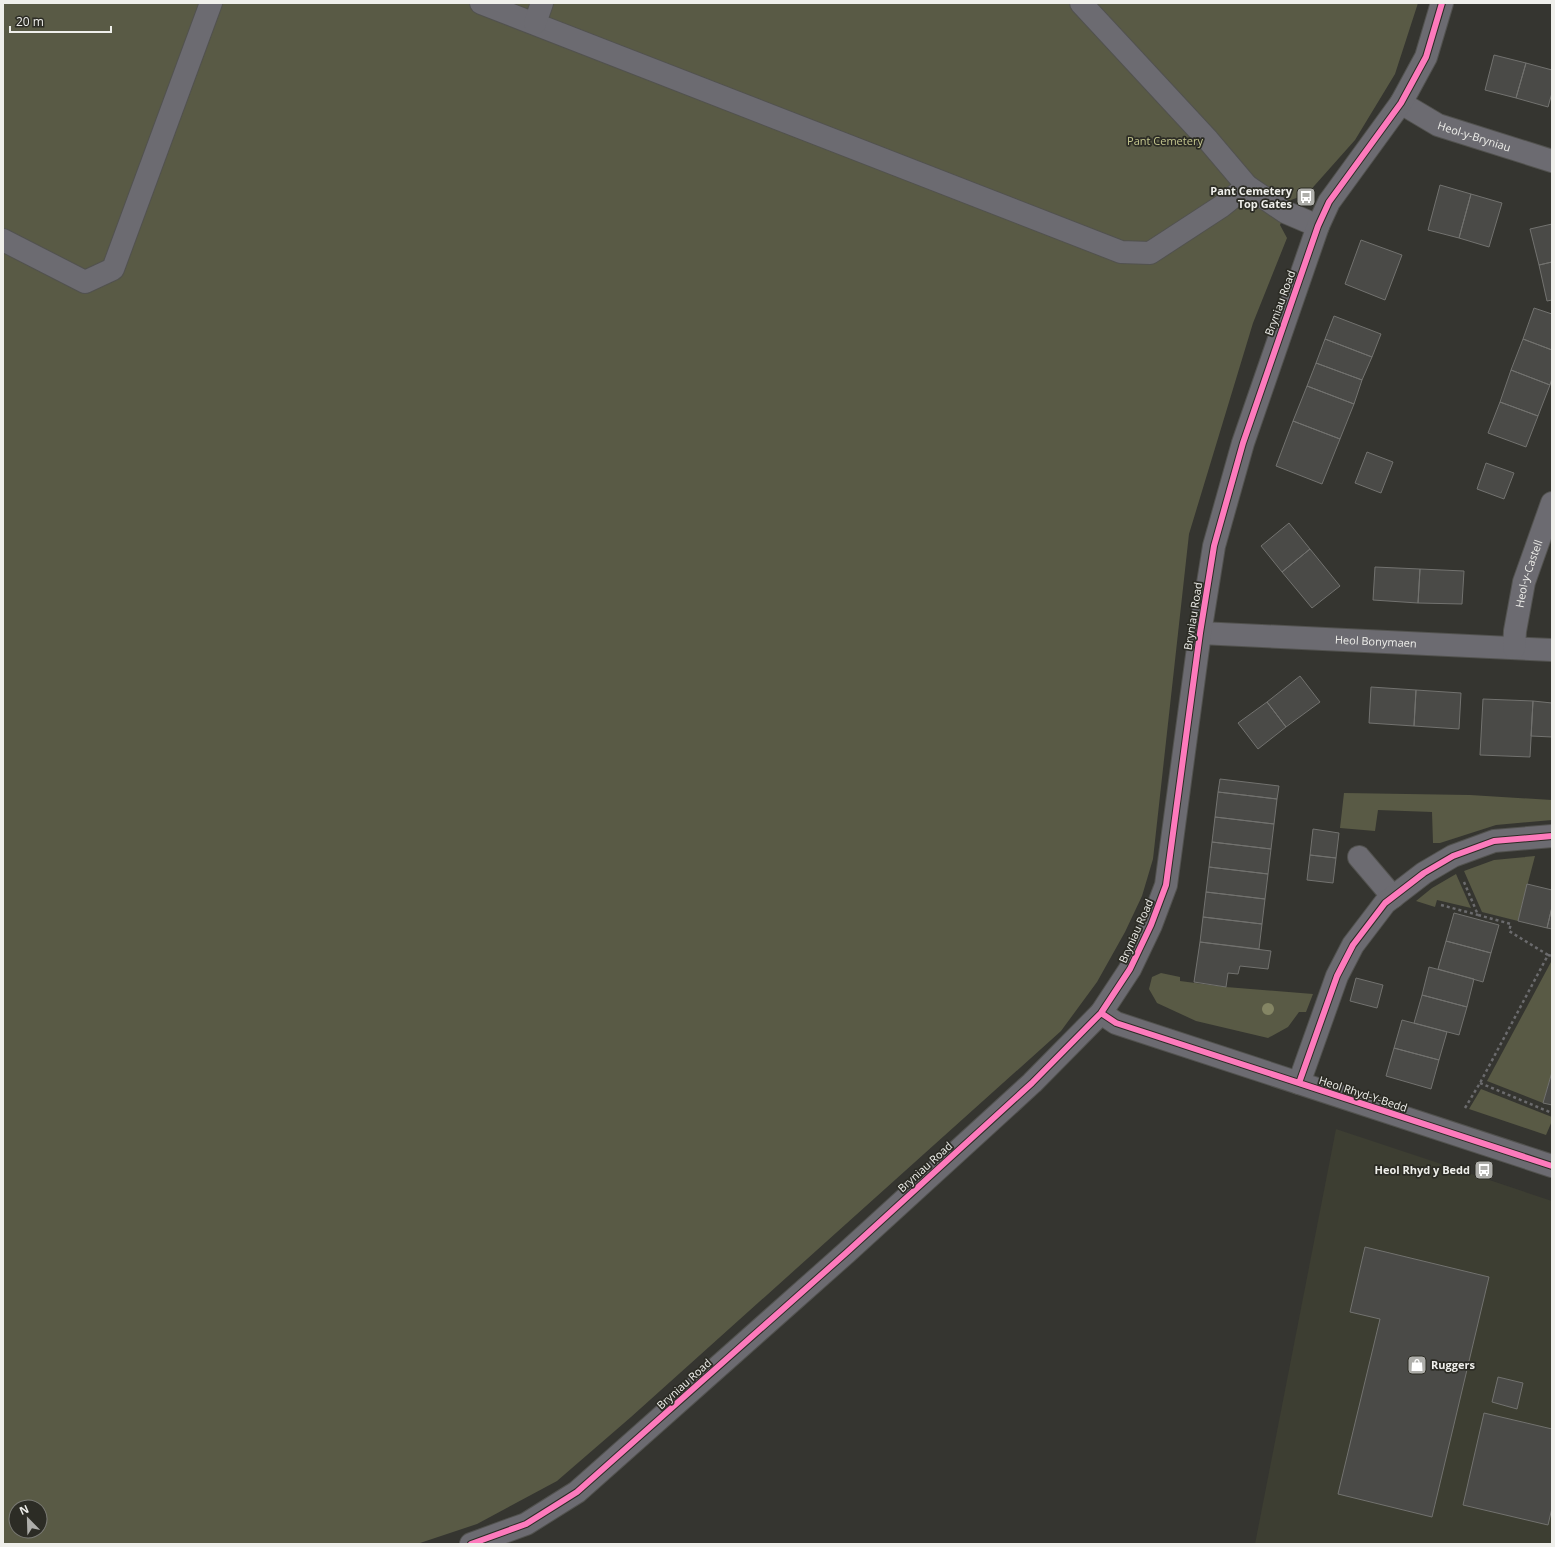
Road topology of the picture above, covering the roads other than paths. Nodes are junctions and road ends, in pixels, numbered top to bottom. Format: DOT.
graph roads {
  1 [pos="211,3"];
  2 [pos="482,3"];
  3 [pos="542,3"];
  4 [pos="1081,3"];
  5 [pos="1442,3"];
  6 [pos="535,23"];
  7 [pos="1401,103"];
  8 [pos="1552,161"];
  9 [pos="1247,186"];
  10 [pos="1318,226"];
  11 [pos="3,240"];
  12 [pos="1552,503"];
  13 [pos="1200,633"];
  14 [pos="1514,648"];
  15 [pos="1552,650"];
  16 [pos="1552,836"];
  17 [pos="1359,858"];
  18 [pos="1393,897"];
  19 [pos="1101,1013"];
  20 [pos="1299,1083"];
  21 [pos="1552,1166"];
  22 [pos="471,1544"];
  1 -- 11 [label="street"];
  2 -- 6 [label="street"];
  3 -- 6 [label="street"];
  4 -- 9 [label="street"];
  5 -- 7 [label="street, Bryniau Road"];
  6 -- 9 [label="street"];
  7 -- 8 [label="street, Heol-y-Bryniau"];
  7 -- 10 [label="street, Bryniau Road"];
  9 -- 10 [label="street"];
  10 -- 13 [label="street, Bryniau Road"];
  12 -- 14 [label="street, Heol-y-Castell"];
  13 -- 14 [label="street, Heol Bonymaen"];
  13 -- 19 [label="street, Bryniau Road"];
  14 -- 15 [label="street, Heol Bonymaen"];
  16 -- 18 [label="street"];
  17 -- 18 [label="street"];
  18 -- 20 [label="street"];
  19 -- 20 [label="street, Heol Rhyd-Y-Bedd"];
  19 -- 22 [label="street, Bryniau Road"];
  20 -- 21 [label="street, Heol Rhyd-Y-Bedd"];
}
